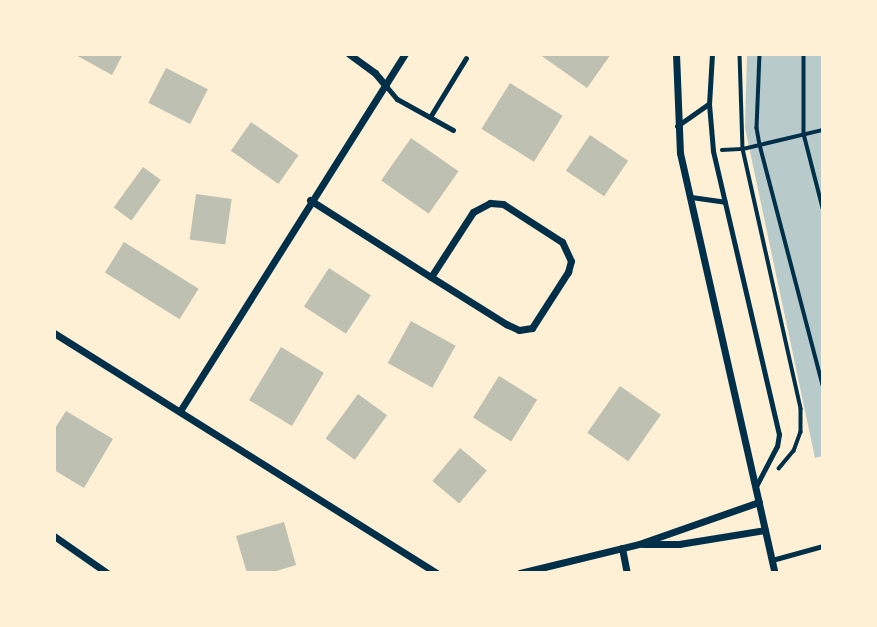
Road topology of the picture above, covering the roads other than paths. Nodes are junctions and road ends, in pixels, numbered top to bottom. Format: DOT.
graph roads {
  1 [pos="349,54"];
  2 [pos="405,54"];
  3 [pos="676,54"];
  4 [pos="712,54"];
  5 [pos="466,58"];
  6 [pos="386,86"];
  7 [pos="709,104"];
  8 [pos="430,117"];
  9 [pos="677,126"];
  10 [pos="453,130"];
  11 [pos="691,197"];
  12 [pos="310,201"];
  13 [pos="724,202"];
  14 [pos="431,277"];
  15 [pos="54,333"];
  16 [pos="180,411"];
  17 [pos="755,488"];
  18 [pos="759,502"];
  19 [pos="765,530"];
  20 [pos="54,536"];
  21 [pos="639,544"];
  22 [pos="823,546"];
  23 [pos="622,548"];
  24 [pos="772,560"];
  25 [pos="107,573"];
  26 [pos="437,573"];
  27 [pos="520,573"];
  28 [pos="627,573"];
  29 [pos="775,573"];
  1 -- 6 [label="street"];
  2 -- 6 [label="street"];
  3 -- 9 [label="street"];
  4 -- 7 [label="lane"];
  5 -- 8 [label="lane"];
  6 -- 8 [label="lane"];
  6 -- 12 [label="street"];
  7 -- 9 [label="lane"];
  7 -- 13 [label="lane"];
  8 -- 10 [label="lane"];
  9 -- 11 [label="street"];
  11 -- 13 [label="lane"];
  11 -- 17 [label="street"];
  12 -- 14 [label="street"];
  12 -- 16 [label="street"];
  13 -- 17 [label="lane"];
  14 -- 14 [label="street"];
  15 -- 16 [label="street"];
  16 -- 26 [label="street"];
  17 -- 18 [label="street"];
  18 -- 19 [label="street"];
  18 -- 21 [label="street"];
  19 -- 21 [label="street"];
  19 -- 24 [label="street"];
  20 -- 25 [label="street"];
  21 -- 23 [label="street"];
  22 -- 24 [label="lane"];
  23 -- 27 [label="street"];
  23 -- 28 [label="street"];
  24 -- 29 [label="street"];
}
